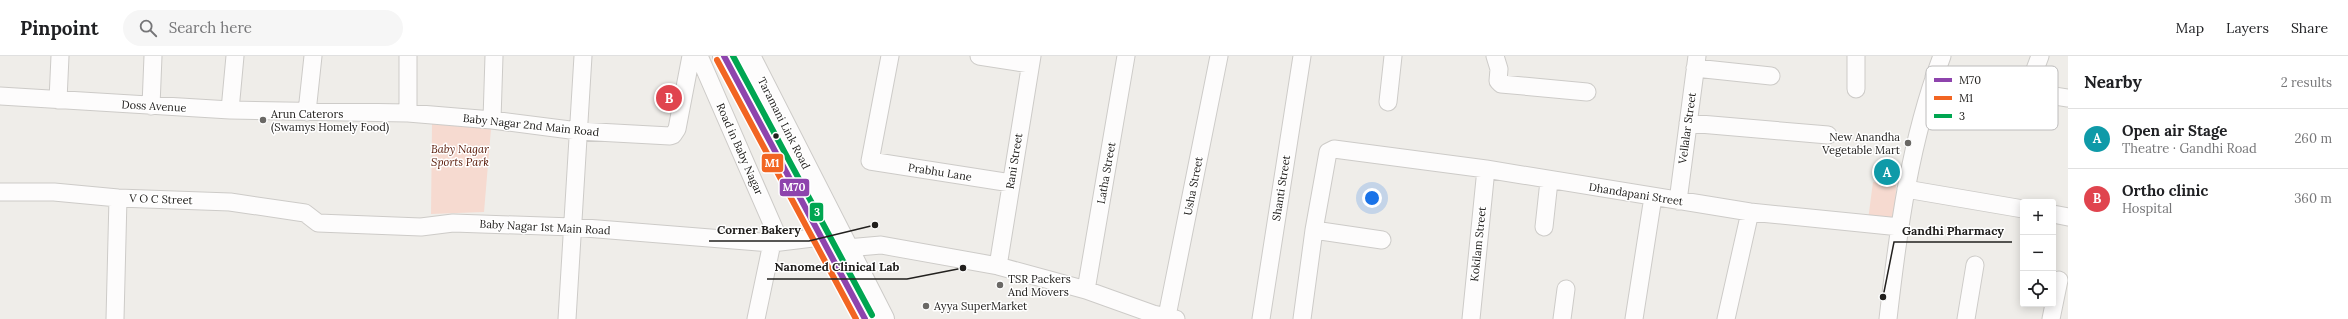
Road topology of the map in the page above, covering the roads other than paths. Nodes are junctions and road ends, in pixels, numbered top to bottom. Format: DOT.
graph roads {
  1 [pos="60,56"];
  2 [pos="153,56"];
  3 [pos="235,56"];
  4 [pos="313,56"];
  5 [pos="408,56"];
  6 [pos="494,56"];
  7 [pos="583,56"];
  8 [pos="691,56"];
  9 [pos="698,56"];
  10 [pos="724,56"];
  11 [pos="749,56"];
  12 [pos="890,56"];
  13 [pos="978,56"];
  14 [pos="1126,56"];
  15 [pos="1219,56"];
  16 [pos="1302,56"];
  17 [pos="1393,56"];
  18 [pos="1495,56"];
  19 [pos="1856,56"];
  20 [pos="1942,56"];
  21 [pos="2040,56"];
  22 [pos="1031,60"];
  23 [pos="1696,62"];
  24 [pos="1938,66"];
  25 [pos="2036,66"];
  26 [pos="1771,76"];
  27 [pos="1856,89"];
  28 [pos="1587,92"];
  29 [pos="0,96"];
  30 [pos="2058,96"];
  31 [pos="2068,98"];
  32 [pos="58,100"];
  33 [pos="1388,102"];
  34 [pos="152,106"];
  35 [pos="1926,109"];
  36 [pos="230,110"];
  37 [pos="307,112"];
  38 [pos="408,113"];
  39 [pos="492,120"];
  40 [pos="1688,123"];
  41 [pos="578,131"];
  42 [pos="1828,135"];
  43 [pos="1486,169"];
  44 [pos="1548,181"];
  45 [pos="1010,183"];
  46 [pos="1906,189"];
  47 [pos="0,192"];
  48 [pos="1653,197"];
  49 [pos="118,198"];
  50 [pos="1678,201"];
  51 [pos="2020,208"];
  52 [pos="1750,212"];
  53 [pos="2056,214"];
  54 [pos="2068,216"];
  55 [pos="318,223"];
  56 [pos="1900,226"];
  57 [pos="573,227"];
  58 [pos="1544,227"];
  59 [pos="1314,230"];
  60 [pos="821,237"];
  61 [pos="1382,240"];
  62 [pos="776,243"];
  63 [pos="847,248"];
  64 [pos="1975,265"];
  65 [pos="998,266"];
  66 [pos="2059,280"];
  67 [pos="1566,289"];
  68 [pos="1086,290"];
  69 [pos="1162,317"];
  70 [pos="115,319"];
  71 [pos="567,319"];
  72 [pos="756,319"];
  73 [pos="865,319"];
  74 [pos="883,319"];
  75 [pos="1260,319"];
  76 [pos="1302,319"];
  77 [pos="1471,319"];
  78 [pos="1562,319"];
  79 [pos="1634,319"];
  80 [pos="1726,319"];
  81 [pos="1888,319"];
  82 [pos="1966,319"];
  83 [pos="2051,319"];
  1 -- 32 [label="street"];
  2 -- 34 [label="street"];
  3 -- 36 [label="street"];
  4 -- 37 [label="street"];
  5 -- 38 [label="street"];
  6 -- 39 [label="street"];
  7 -- 41 [label="street"];
  8 -- 41 [label="street, Baby Nagar 2nd Main Road"];
  9 -- 62 [label="street, Road in Baby Nagar"];
  10 -- 60 [label="main road, Taramani Link Road"];
  11 -- 63 [label="main road, Taramani Link Road"];
  12 -- 45 [label="street, Prabhu Lane"];
  13 -- 22 [label="street"];
  14 -- 68 [label="street, Latha Street"];
  15 -- 69 [label="street, Usha Street"];
  16 -- 75 [label="street, Shanti Street"];
  17 -- 33 [label="street"];
  18 -- 28 [label="street"];
  19 -- 27 [label="street"];
  20 -- 24 [label="street"];
  21 -- 25 [label="street"];
  22 -- 45 [label="street, Rani Street"];
  23 -- 26 [label="street"];
  23 -- 40 [label="street, Vellalar Street"];
  29 -- 32 [label="street, Doss Avenue"];
  30 -- 31 [label="street"];
  32 -- 34 [label="street, Doss Avenue"];
  34 -- 36 [label="street, Doss Avenue"];
  35 -- 46 [label="street"];
  36 -- 37 [label="street, Doss Avenue"];
  37 -- 38 [label="street, Baby Nagar 2nd Main Road"];
  38 -- 39 [label="street, Baby Nagar 2nd Main Road"];
  39 -- 41 [label="street, Baby Nagar 2nd Main Road"];
  40 -- 42 [label="street"];
  40 -- 50 [label="street, Vellalar Street"];
  41 -- 57 [label="street"];
  43 -- 44 [label="street, Dhandapani Street"];
  43 -- 59 [label="street, Dhandapani Street"];
  43 -- 77 [label="street, Kokilam Street"];
  44 -- 48 [label="street, Dhandapani Street"];
  44 -- 58 [label="street"];
  45 -- 65 [label="street, Rani Street"];
  46 -- 51 [label="street"];
  46 -- 56 [label="street"];
  47 -- 49 [label="street, V O C Street"];
  48 -- 50 [label="street, Dhandapani Street"];
  48 -- 79 [label="street"];
  49 -- 55 [label="street, V O C Street"];
  49 -- 70 [label="street"];
  50 -- 52 [label="street, Dhandapani Street"];
  52 -- 56 [label="street, Dhandapani Street"];
  52 -- 80 [label="street"];
  53 -- 54 [label="street"];
  55 -- 57 [label="street, Baby Nagar 1st Main Road"];
  56 -- 81 [label="street"];
  57 -- 62 [label="street, Baby Nagar 1st Main Road"];
  57 -- 71 [label="street"];
  59 -- 61 [label="street"];
  59 -- 76 [label="street"];
  60 -- 62 [label="street, Baby Nagar 1st Main Road"];
  60 -- 73 [label="main road, Taramani Link Road"];
  62 -- 72 [label="street"];
  63 -- 65 [label="street"];
  63 -- 74 [label="main road, Taramani Link Road"];
  64 -- 82 [label="street"];
  65 -- 68 [label="street"];
  66 -- 83 [label="street"];
  67 -- 78 [label="street"];
  68 -- 69 [label="street"];
}
